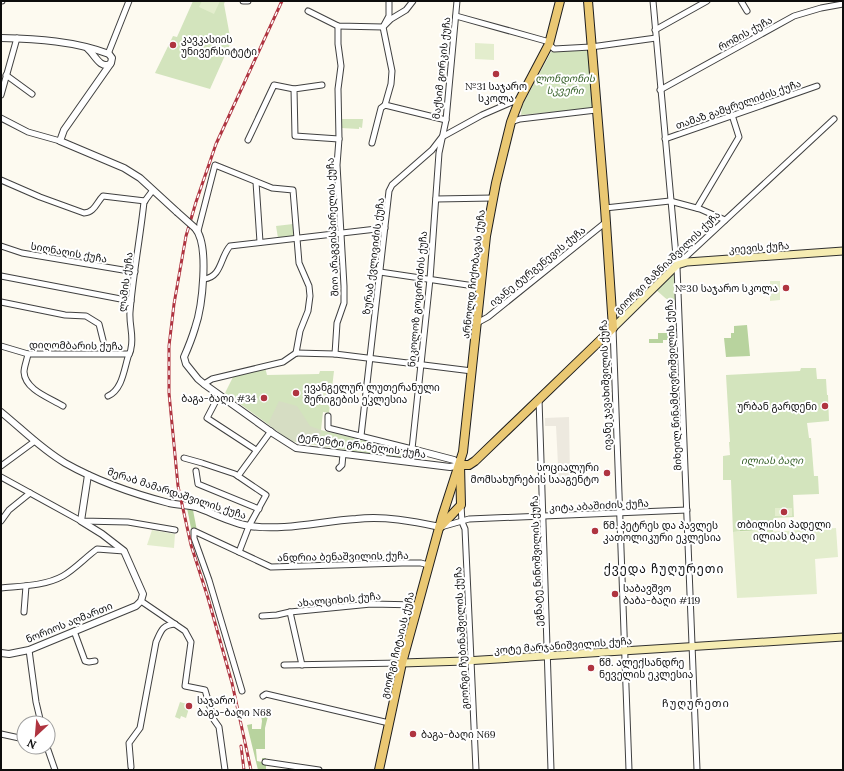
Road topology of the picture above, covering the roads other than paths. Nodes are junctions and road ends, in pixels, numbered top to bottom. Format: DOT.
graph roads {
  1 [pos="129,1"];
  2 [pos="243,1"];
  3 [pos="248,1"];
  4 [pos="389,1"];
  5 [pos="413,1"];
  6 [pos="457,1"];
  7 [pos="560,1"];
  8 [pos="588,1"];
  9 [pos="653,1"];
  10 [pos="707,1"];
  11 [pos="741,1"];
  12 [pos="843,4"];
  13 [pos="308,11"];
  14 [pos="747,11"];
  15 [pos="456,16"];
  16 [pos="338,26"];
  17 [pos="384,27"];
  18 [pos="655,30"];
  19 [pos="1,38"];
  20 [pos="17,38"];
  21 [pos="656,38"];
  22 [pos="548,44"];
  23 [pos="85,47"];
  24 [pos="591,47"];
  25 [pos="106,54"];
  26 [pos="99,62"];
  27 [pos="110,64"];
  28 [pos="6,75"];
  29 [pos="100,77"];
  30 [pos="322,86"];
  31 [pos="817,86"];
  32 [pos="294,89"];
  33 [pos="660,90"];
  34 [pos="1,93"];
  35 [pos="32,94"];
  36 [pos="519,101"];
  37 [pos="386,105"];
  38 [pos="596,110"];
  39 [pos="732,116"];
  40 [pos="1,118"];
  41 [pos="834,118"];
  42 [pos="446,120"];
  43 [pos="511,122"];
  44 [pos="442,137"];
  45 [pos="339,139"];
  46 [pos="665,139"];
  47 [pos="248,140"];
  48 [pos="60,141"];
  49 [pos="372,143"];
  50 [pos="1,180"];
  51 [pos="256,182"];
  52 [pos="153,190"];
  53 [pos="436,198"];
  54 [pos="493,198"];
  55 [pos="145,201"];
  56 [pos="670,201"];
  57 [pos="605,208"];
  58 [pos="697,208"];
  59 [pos="725,220"];
  60 [pos="606,222"];
  61 [pos="385,228"];
  62 [pos="196,229"];
  63 [pos="341,234"];
  64 [pos="297,238"];
  65 [pos="260,242"];
  66 [pos="1,246"];
  67 [pos="843,251"];
  68 [pos="677,265"];
  69 [pos="135,272"];
  70 [pos="380,272"];
  71 [pos="1,276"];
  72 [pos="204,279"];
  73 [pos="430,279"];
  74 [pos="481,287"];
  75 [pos="131,301"];
  76 [pos="1,302"];
  77 [pos="477,323"];
  78 [pos="613,328"];
  79 [pos="102,340"];
  80 [pos="1,346"];
  81 [pos="296,353"];
  82 [pos="28,354"];
  83 [pos="128,354"];
  84 [pos="335,354"];
  85 [pos="370,358"];
  86 [pos="422,365"];
  87 [pos="472,371"];
  88 [pos="204,384"];
  89 [pos="220,395"];
  90 [pos="108,396"];
  91 [pos="539,399"];
  92 [pos="63,406"];
  93 [pos="1,412"];
  94 [pos="328,416"];
  95 [pos="270,432"];
  96 [pos="361,436"];
  97 [pos="35,441"];
  98 [pos="412,449"];
  99 [pos="256,450"];
  100 [pos="343,454"];
  101 [pos="184,458"];
  102 [pos="411,462"];
  103 [pos="464,465"];
  104 [pos="1,466"];
  105 [pos="339,468"];
  106 [pos="196,471"];
  107 [pos="457,474"];
  108 [pos="88,475"];
  109 [pos="238,476"];
  110 [pos="1,477"];
  111 [pos="30,493"];
  112 [pos="450,497"];
  113 [pos="460,505"];
  114 [pos="259,509"];
  115 [pos="688,510"];
  116 [pos="619,513"];
  117 [pos="543,516"];
  118 [pos="81,520"];
  119 [pos="1,521"];
  120 [pos="462,522"];
  121 [pos="249,526"];
  122 [pos="440,527"];
  123 [pos="175,530"];
  124 [pos="124,551"];
  125 [pos="239,552"];
  126 [pos="428,565"];
  127 [pos="26,586"];
  128 [pos="1,588"];
  129 [pos="141,601"];
  130 [pos="418,606"];
  131 [pos="24,612"];
  132 [pos="290,612"];
  133 [pos="262,616"];
  134 [pos="175,624"];
  135 [pos="74,631"];
  136 [pos="843,637"];
  137 [pos="692,647"];
  138 [pos="28,650"];
  139 [pos="624,651"];
  140 [pos="1,654"];
  141 [pos="548,656"];
  142 [pos="95,660"];
  143 [pos="472,661"];
  144 [pos="402,663"];
  145 [pos="284,665"];
  146 [pos="302,665"];
  147 [pos="242,691"];
  148 [pos="263,696"];
  149 [pos="39,715"];
  150 [pos="389,723"];
  151 [pos="1,734"];
  152 [pos="16,737"];
  153 [pos="50,755"];
  154 [pos="265,762"];
  155 [pos="131,767"];
  156 [pos="55,770"];
  157 [pos="225,770"];
  158 [pos="319,770"];
  159 [pos="379,770"];
  160 [pos="476,770"];
  161 [pos="551,770"];
  162 [pos="629,770"];
  163 [pos="697,770"];
  1 -- 25 [label="street"];
  2 -- 3 [label="street"];
  4 -- 17 [label="street"];
  5 -- 17 [label="street"];
  6 -- 15 [label="street, მაქსიმ გორკის ქუჩა"];
  7 -- 22 [label="main road, არნოლდ ჩიქობავას ქუჩა"];
  8 -- 24 [label="main road, ივანე ჯავახიშვილის ქუჩა"];
  9 -- 18 [label="street, მიხეილ წინამძღვრიშვილის ქუჩა"];
  10 -- 18 [label="street"];
  11 -- 14 [label="street"];
  12 -- 33 [label="street, რომის ქუჩა"];
  13 -- 16 [label="street"];
  15 -- 22 [label="street"];
  15 -- 42 [label="street, მაქსიმ გორკის ქუჩა"];
  16 -- 17 [label="street"];
  16 -- 45 [label="street, შიო არაგვისპირელის ქუჩა"];
  17 -- 37 [label="street"];
  18 -- 21 [label="street, მიხეილ წინამძღვრიშვილის ქუჩა"];
  19 -- 20 [label="street"];
  20 -- 23 [label="street"];
  20 -- 28 [label="street"];
  21 -- 24 [label="street"];
  21 -- 33 [label="street, მიხეილ წინამძღვრიშვილის ქუჩა"];
  22 -- 24 [label="street"];
  22 -- 36 [label="main road, არნოლდ ჩიქობავას ქუჩა"];
  23 -- 25 [label="street"];
  23 -- 26 [label="street"];
  24 -- 38 [label="main road, ივანე ჯავახიშვილის ქუჩა"];
  25 -- 26 [label="street"];
  25 -- 27 [label="street"];
  26 -- 27 [label="street"];
  26 -- 29 [label="street"];
  27 -- 29 [label="street"];
  28 -- 34 [label="street"];
  28 -- 35 [label="street"];
  29 -- 48 [label="street"];
  30 -- 32 [label="street"];
  31 -- 39 [label="street, თამაზ გამყრელიძის ქუჩა"];
  32 -- 45 [label="street"];
  32 -- 47 [label="street"];
  33 -- 46 [label="street, მიხეილ წინამძღვრიშვილის ქუჩა"];
  36 -- 43 [label="main road, არნოლდ ჩიქობავას ქუჩა"];
  36 -- 44 [label="street, ზურაბ ქვლივიძის ქუჩა"];
  37 -- 42 [label="street"];
  37 -- 49 [label="street"];
  38 -- 43 [label="street"];
  38 -- 57 [label="main road, ივანე ჯავახიშვილის ქუჩა"];
  39 -- 46 [label="street, თამაზ გამყრელიძის ქუჩა"];
  39 -- 58 [label="street"];
  40 -- 48 [label="street"];
  41 -- 59 [label="street, გიორგი მაზნიაშვილის ქუჩა"];
  42 -- 44 [label="street, მაქსიმ გორკის ქუჩა"];
  43 -- 54 [label="main road, არნოლდ ჩიქობავას ქუჩა"];
  44 -- 53 [label="street, ნიკოლოზ გოცირიძის ქუჩა"];
  44 -- 61 [label="street, ზურაბ ქვლივიძის ქუჩა"];
  45 -- 63 [label="street, შიო არაგვისპირელის ქუჩა"];
  46 -- 56 [label="street, მიხეილ წინამძღვრიშვილის ქუჩა"];
  48 -- 52 [label="street"];
  50 -- 55 [label="street"];
  51 -- 62 [label="street"];
  51 -- 64 [label="street"];
  51 -- 65 [label="street"];
  52 -- 55 [label="street, ლამის ქუჩა"];
  52 -- 62 [label="street, bridge"];
  53 -- 54 [label="street"];
  53 -- 73 [label="street, ნიკოლოზ გოცირიძის ქუჩა"];
  54 -- 74 [label="main road, არნოლდ ჩიქობავას ქუჩა"];
  55 -- 69 [label="street, ლამის ქუჩა"];
  56 -- 57 [label="street"];
  56 -- 58 [label="street"];
  56 -- 68 [label="street, მიხეილ წინამძღვრიშვილის ქუჩა"];
  57 -- 60 [label="main road, ივანე ჯავახიშვილის ქუჩა"];
  58 -- 59 [label="street"];
  59 -- 68 [label="street, გიორგი მაზნიაშვილის ქუჩა"];
  60 -- 77 [label="street, ივანე ტურგენევის ქუჩა"];
  60 -- 78 [label="main road, ივანე ჯავახიშვილის ქუჩა"];
  61 -- 63 [label="street"];
  61 -- 70 [label="street, ზურაბ ქვლივიძის ქუჩა"];
  62 -- 72 [label="street"];
  63 -- 64 [label="street"];
  63 -- 84 [label="street, შიო არაგვისპირელის ქუჩა"];
  64 -- 65 [label="street"];
  64 -- 81 [label="street"];
  65 -- 72 [label="street"];
  66 -- 69 [label="street, სიღნაღის ქუჩა"];
  67 -- 68 [label="main road, კიევის ქუჩა"];
  68 -- 78 [label="main road, გიორგი მაზნიაშვილის ქუჩა"];
  68 -- 115 [label="street, მიხეილ წინამძღვრიშვილის ქუჩა"];
  69 -- 75 [label="street, ლამის ქუჩა"];
  70 -- 73 [label="street"];
  70 -- 85 [label="street, ზურაბ ქვლივიძის ქუჩა"];
  71 -- 75 [label="street"];
  72 -- 88 [label="street, ტერენტი გრანელის ქუჩა"];
  73 -- 74 [label="street"];
  73 -- 86 [label="street, ნიკოლოზ გოცირიძის ქუჩა"];
  74 -- 77 [label="main road, არნოლდ ჩიქობავას ქუჩა"];
  75 -- 83 [label="street, ლამის ქუჩა"];
  76 -- 79 [label="street"];
  77 -- 87 [label="main road, არნოლდ ჩიქობავას ქუჩა"];
  78 -- 91 [label="main road, გიორგი მაზნიაშვილის ქუჩა"];
  78 -- 116 [label="street, ივანე ჯავახიშვილის ქუჩა"];
  80 -- 82 [label="street, დიღომბარის ქუჩა"];
  81 -- 84 [label="street"];
  81 -- 88 [label="street"];
  82 -- 83 [label="street, დიღომბარის ქუჩა"];
  82 -- 92 [label="street"];
  83 -- 90 [label="street, ლამის ქუჩა"];
  84 -- 85 [label="street"];
  85 -- 86 [label="street"];
  85 -- 96 [label="street, ზურაბ ქვლივიძის ქუჩა"];
  86 -- 87 [label="street"];
  86 -- 98 [label="street, ნიკოლოზ გოცირიძის ქუჩა"];
  87 -- 103 [label="main road, არნოლდ ჩიქობავას ქუჩა"];
  88 -- 89 [label="street, ტერენტი გრანელის ქუჩა"];
  89 -- 95 [label="street, ტერენტი გრანელის ქუჩა"];
  89 -- 99 [label="street"];
  91 -- 103 [label="main road, გიორგი მაზნიაშვილის ქუჩა"];
  91 -- 117 [label="street, ეგნატე ნინოშვილის ქუჩა"];
  93 -- 97 [label="street, მერაბ მამარდაშვილის ქუჩა"];
  94 -- 96 [label="street, ტერენტი გრანელის ქუჩა"];
  95 -- 99 [label="street"];
  95 -- 100 [label="street, ტერენტი გრანელის ქუჩა"];
  96 -- 98 [label="street, ტერენტი გრანელის ქუჩა"];
  97 -- 104 [label="street"];
  97 -- 108 [label="street, მერაბ მამარდაშვილის ქუჩა"];
  98 -- 102 [label="street, ნიკოლოზ გოცირიძის ქუჩა"];
  98 -- 103 [label="street, ტერენტი გრანელის ქუჩა"];
  99 -- 109 [label="street"];
  100 -- 102 [label="street, ტერენტი გრანელის ქუჩა"];
  100 -- 105 [label="street"];
  101 -- 109 [label="street"];
  102 -- 107 [label="street, ტერენტი გრანელის ქუჩა"];
  103 -- 107 [label="street"];
  103 -- 107 [label="main road, გიორგი მაზნიაშვილის ქუჩა"];
  106 -- 114 [label="street"];
  107 -- 112 [label="main road, გიორგი ჩიტაიას ქუჩა"];
  107 -- 113 [label="main road"];
  108 -- 118 [label="street"];
  108 -- 121 [label="street, მერაბ მამარდაშვილის ქუჩა"];
  109 -- 114 [label="street"];
  110 -- 111 [label="street"];
  111 -- 118 [label="street"];
  111 -- 119 [label="street"];
  112 -- 113 [label="main road"];
  112 -- 122 [label="main road, გიორგი ჩიტაიას ქუჩა"];
  113 -- 120 [label="street, გიორგი ჩუბინაშვილის ქუჩა"];
  113 -- 122 [label="main road, გიორგი ჩიტაიას ქუჩა"];
  114 -- 121 [label="street"];
  115 -- 116 [label="street, კიტა აბაშიძის ქუჩა"];
  115 -- 137 [label="street, მიხეილ წინამძღვრიშვილის ქუჩა"];
  116 -- 117 [label="street, კიტა აბაშიძის ქუჩა"];
  116 -- 139 [label="street, ივანე ჯავახიშვილის ქუჩა"];
  117 -- 120 [label="street, კიტა აბაშიძის ქუჩა"];
  117 -- 141 [label="street, ეგნატე ნინოშვილის ქუჩა"];
  118 -- 123 [label="street"];
  118 -- 124 [label="street"];
  120 -- 122 [label="street, კიტა აბაშიძის ქუჩა"];
  120 -- 143 [label="street, გიორგი ჩუბინაშვილის ქუჩა"];
  121 -- 122 [label="street, მერაბ მამარდაშვილის ქუჩა"];
  121 -- 125 [label="street"];
  122 -- 126 [label="main road, გიორგი ჩიტაიას ქუჩა"];
  124 -- 127 [label="street"];
  124 -- 129 [label="street"];
  125 -- 126 [label="street, ანდრია ბენაშვილის ქუჩა"];
  125 -- 147 [label="street, ანდრია ბენაშვილის ქუჩა"];
  126 -- 130 [label="main road, გიორგი ჩიტაიას ქუჩა"];
  127 -- 128 [label="street"];
  127 -- 131 [label="street"];
  129 -- 134 [label="street"];
  129 -- 135 [label="street, ნორიოს აღმართი"];
  130 -- 132 [label="street, ახალციხის ქუჩა"];
  130 -- 144 [label="main road, გიორგი ჩიტაიას ქუჩა"];
  132 -- 133 [label="street, ახალციხის ქუჩა"];
  132 -- 146 [label="street"];
  134 -- 155 [label="street"];
  134 -- 157 [label="street"];
  135 -- 138 [label="street, ნორიოს აღმართი"];
  135 -- 142 [label="street"];
  136 -- 137 [label="main road, კოტე მარჯანიშვილის ქუჩა"];
  137 -- 139 [label="main road, კოტე მარჯანიშვილის ქუჩა"];
  137 -- 163 [label="street, მიხეილ წინამძღვრიშვილის ქუჩა"];
  138 -- 140 [label="street, ნორიოს აღმართი"];
  138 -- 149 [label="street"];
  139 -- 141 [label="main road, კოტე მარჯანიშვილის ქუჩა"];
  139 -- 162 [label="street, ივანე ჯავახიშვილის ქუჩა"];
  141 -- 143 [label="main road, კოტე მარჯანიშვილის ქუჩა"];
  141 -- 161 [label="street, ეგნატე ნინოშვილის ქუჩა"];
  143 -- 144 [label="main road, კოტე მარჯანიშვილის ქუჩა"];
  143 -- 160 [label="street, გიორგი ჩუბინაშვილის ქუჩა"];
  144 -- 146 [label="street, კოტე მარჯანიშვილის ქუჩა"];
  144 -- 150 [label="main road, გიორგი ჩიტაიას ქუჩა"];
  145 -- 146 [label="street, კოტე მარჯანიშვილის ქუჩა"];
  148 -- 150 [label="street"];
  150 -- 159 [label="main road, გიორგი ჩიტაიას ქუჩა"];
  151 -- 152 [label="street"];
  153 -- 156 [label="street"];
  154 -- 158 [label="street"];
}
